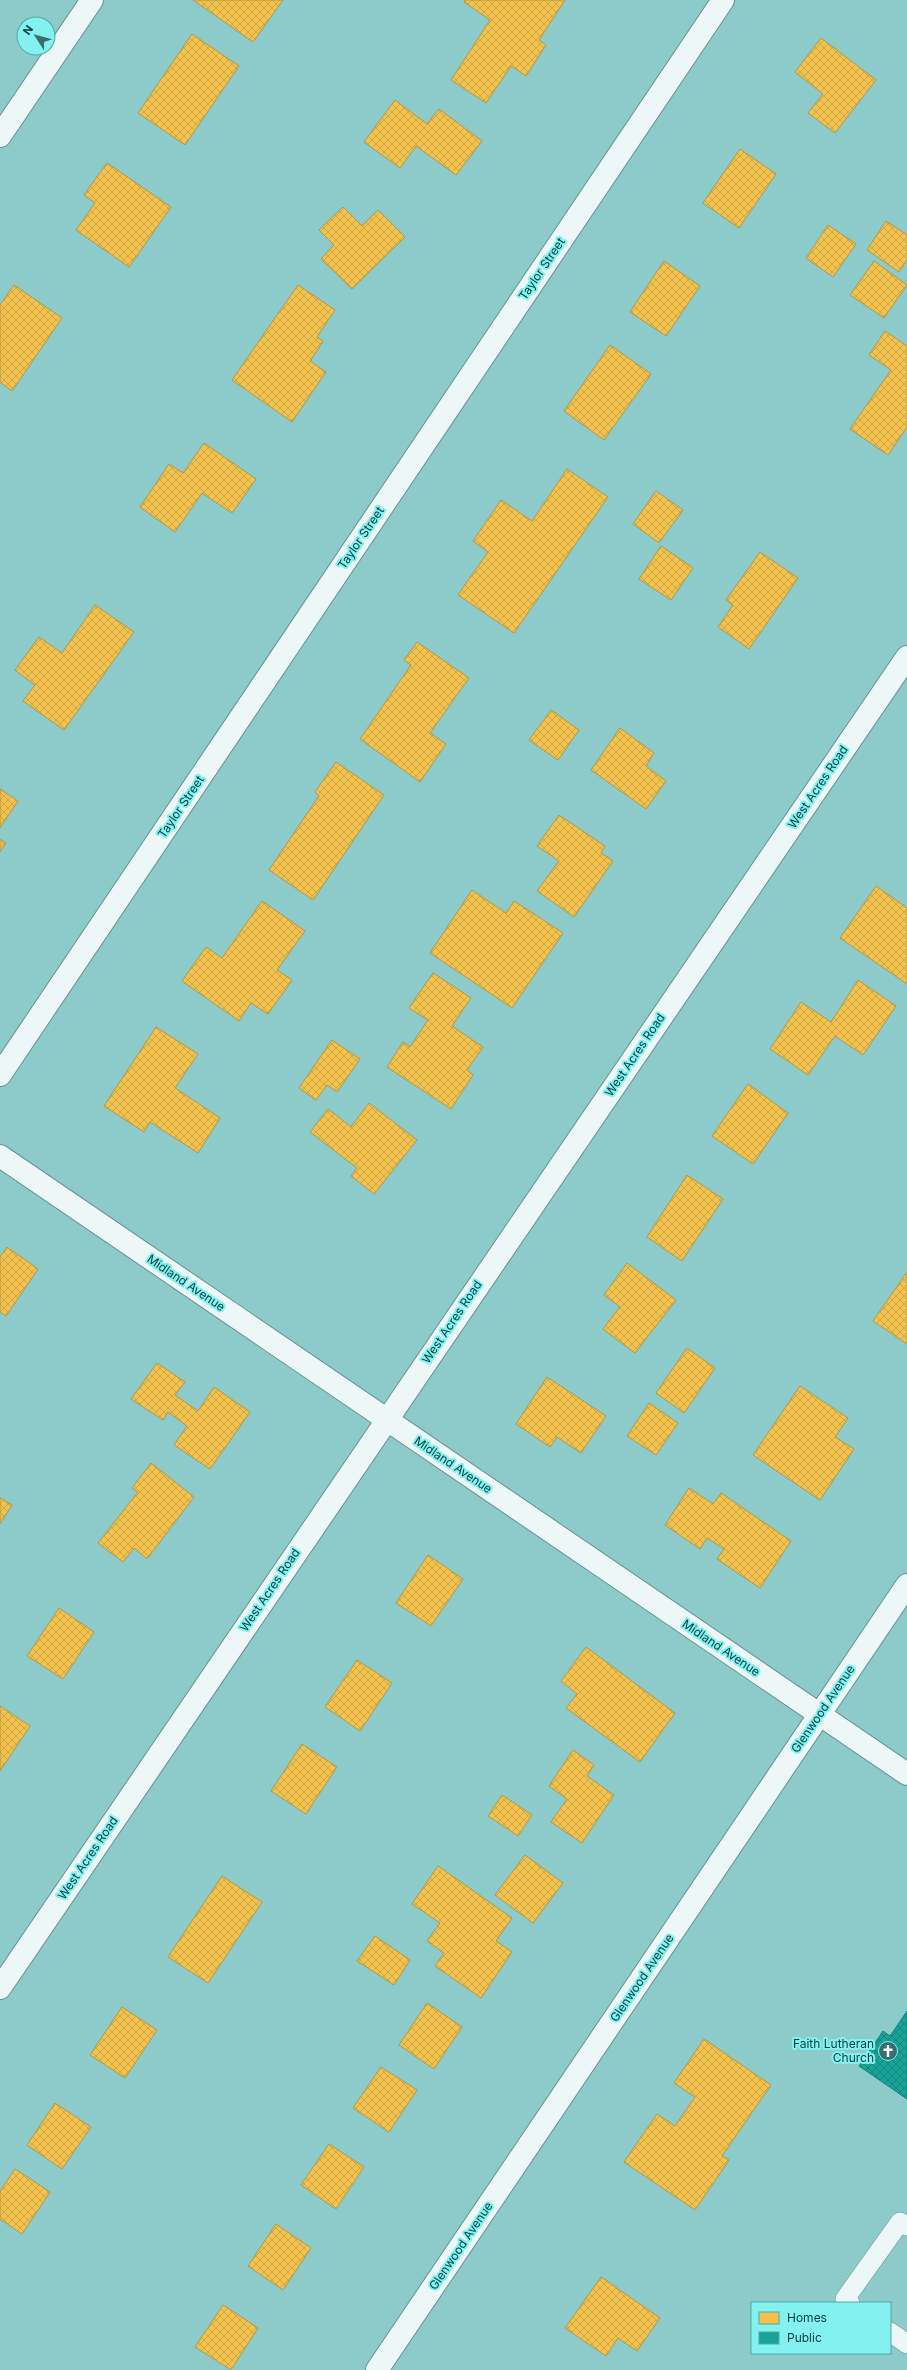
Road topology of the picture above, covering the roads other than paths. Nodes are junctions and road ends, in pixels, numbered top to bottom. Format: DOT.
graph roads {
  1 [pos="92,0"];
  2 [pos="723,0"];
  3 [pos="0,136"];
  4 [pos="907,657"];
  5 [pos="0,1075"];
  6 [pos="0,1156"];
  7 [pos="386,1419"];
  8 [pos="907,1585"];
  9 [pos="820,1715"];
  10 [pos="907,1774"];
  11 [pos="0,1988"];
  12 [pos="907,2226"];
  13 [pos="849,2302"];
  14 [pos="891,2333"];
  15 [pos="907,2344"];
  16 [pos="377,2370"];
  1 -- 3 [label="street"];
  2 -- 5 [label="street, Taylor Street"];
  4 -- 7 [label="street, West Acres Road"];
  6 -- 7 [label="street, Midland Avenue"];
  7 -- 9 [label="street, Midland Avenue"];
  7 -- 11 [label="street, West Acres Road"];
  8 -- 9 [label="street, Glenwood Avenue"];
  9 -- 10 [label="street, Midland Avenue"];
  9 -- 16 [label="street, Glenwood Avenue"];
  12 -- 13 [label="lane"];
  14 -- 15 [label="lane"];
}
